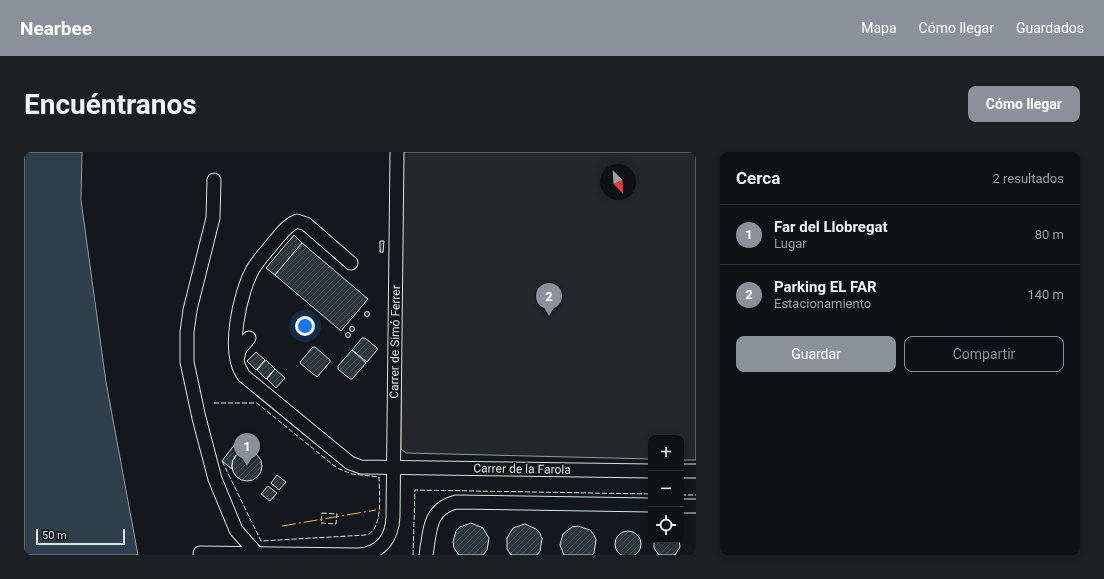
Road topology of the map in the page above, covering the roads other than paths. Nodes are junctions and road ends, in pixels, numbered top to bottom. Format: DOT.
graph roads {
  1 [pos="397,152"];
  2 [pos="214,180"];
  3 [pos="351,263"];
  4 [pos="249,338"];
  5 [pos="237,362"];
  6 [pos="393,467"];
  7 [pos="648,471"];
  8 [pos="684,471"];
  9 [pos="696,471"];
  10 [pos="648,506"];
  11 [pos="684,506"];
  12 [pos="696,506"];
  13 [pos="200,553"];
  14 [pos="258,554"];
  15 [pos="426,555"];
  1 -- 6 [label="lane, Carrer de Simó Ferrer"];
  2 -- 14 [label="lane"];
  3 -- 5 [label="lane"];
  4 -- 5 [label="lane"];
  5 -- 6 [label="lane, Carrer de la Farola"];
  6 -- 7 [label="lane, Carrer de la Farola"];
  6 -- 14 [label="lane, Carrer de Simó Ferrer"];
  8 -- 9 [label="lane"];
  10 -- 15 [label="lane"];
  11 -- 12 [label="lane"];
  13 -- 14 [label="lane"];
}
